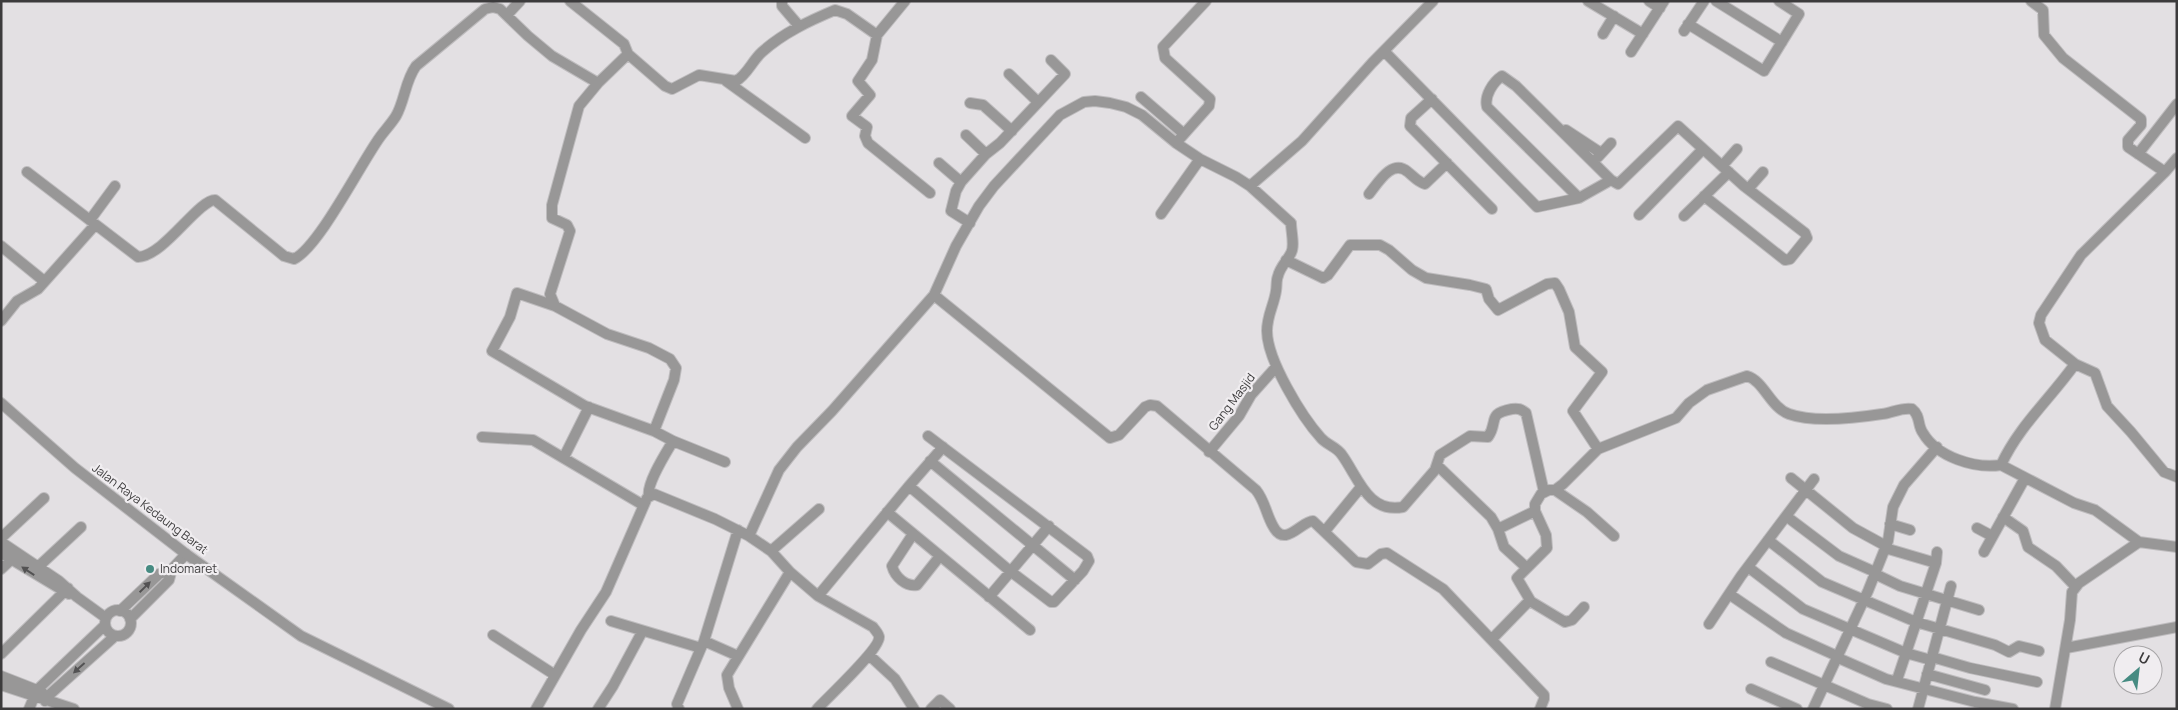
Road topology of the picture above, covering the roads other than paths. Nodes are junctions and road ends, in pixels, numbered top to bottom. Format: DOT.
graph roads {
  1 [pos="520,1"];
  2 [pos="570,1"];
  3 [pos="782,1"];
  4 [pos="906,1"];
  5 [pos="1206,1"];
  6 [pos="1432,1"];
  7 [pos="1588,1"];
  8 [pos="1649,1"];
  9 [pos="1704,1"];
  10 [pos="1716,1"];
  11 [pos="1779,1"];
  12 [pos="2031,1"];
  13 [pos="1662,5"];
  14 [pos="838,6"];
  15 [pos="507,15"];
  16 [pos="1614,16"];
  17 [pos="799,26"];
  18 [pos="1603,34"];
  19 [pos="1643,34"];
  20 [pos="877,35"];
  21 [pos="1782,42"];
  22 [pos="1384,51"];
  23 [pos="1631,52"];
  24 [pos="628,54"];
  25 [pos="1051,60"];
  26 [pos="1167,68"];
  27 [pos="1008,74"];
  28 [pos="725,80"];
  29 [pos="598,83"];
  30 [pos="1141,98"];
  31 [pos="1432,99"];
  32 [pos="1038,102"];
  33 [pos="970,103"];
  34 [pos="2177,104"];
  35 [pos="1209,106"];
  36 [pos="1546,117"];
  37 [pos="1012,131"];
  38 [pos="1184,134"];
  39 [pos="966,135"];
  40 [pos="804,138"];
  41 [pos="1176,143"];
  42 [pos="1611,143"];
  43 [pos="1703,149"];
  44 [pos="1737,149"];
  45 [pos="1601,153"];
  46 [pos="986,154"];
  47 [pos="2138,154"];
  48 [pos="2177,158"];
  49 [pos="1200,159"];
  50 [pos="1593,162"];
  51 [pos="1447,163"];
  52 [pos="939,164"];
  53 [pos="1725,169"];
  54 [pos="28,172"];
  55 [pos="1763,172"];
  56 [pos="2165,172"];
  57 [pos="1611,180"];
  58 [pos="961,182"];
  59 [pos="114,186"];
  60 [pos="1250,186"];
  61 [pos="1748,189"];
  62 [pos="930,193"];
  63 [pos="1369,194"];
  64 [pos="1704,196"];
  65 [pos="1579,198"];
  66 [pos="1492,209"];
  67 [pos="1162,214"];
  68 [pos="1639,215"];
  69 [pos="1684,216"];
  70 [pos="93,223"];
  71 [pos="970,223"];
  72 [pos="3,252"];
  73 [pos="1286,260"];
  74 [pos="44,281"];
  75 [pos="934,296"];
  76 [pos="555,306"];
  77 [pos="1,321"];
  78 [pos="2075,364"];
  79 [pos="1276,367"];
  80 [pos="1,403"];
  81 [pos="589,407"];
  82 [pos="654,431"];
  83 [pos="928,436"];
  84 [pos="482,437"];
  85 [pos="673,442"];
  86 [pos="943,447"];
  87 [pos="1937,447"];
  88 [pos="1598,449"];
  89 [pos="1209,452"];
  90 [pos="564,457"];
  91 [pos="930,461"];
  92 [pos="725,462"];
  93 [pos="1437,465"];
  94 [pos="2000,465"];
  95 [pos="2177,477"];
  96 [pos="1791,478"];
  97 [pos="2025,478"];
  98 [pos="1814,479"];
  99 [pos="909,486"];
  100 [pos="1361,487"];
  101 [pos="1805,489"];
  102 [pos="1550,491"];
  103 [pos="44,498"];
  104 [pos="646,501"];
  105 [pos="819,509"];
  106 [pos="1535,511"];
  107 [pos="887,512"];
  108 [pos="1786,516"];
  109 [pos="2003,517"];
  110 [pos="1890,524"];
  111 [pos="1049,526"];
  112 [pos="81,527"];
  113 [pos="1978,528"];
  114 [pos="1498,529"];
  115 [pos="738,530"];
  116 [pos="1910,530"];
  117 [pos="1325,531"];
  118 [pos="913,534"];
  119 [pos="749,536"];
  120 [pos="1614,536"];
  121 [pos="1992,536"];
  122 [pos="1,538"];
  123 [pos="1768,540"];
  124 [pos="1,542"];
  125 [pos="2139,542"];
  126 [pos="1031,546"];
  127 [pos="1885,547"];
  128 [pos="2177,548"];
  129 [pos="771,551"];
  130 [pos="1937,552"];
  131 [pos="1984,552"];
  132 [pos="1,553"];
  133 [pos="186,554"];
  134 [pos="14,556"];
  135 [pos="940,556"];
  136 [pos="1936,563"];
  137 [pos="39,566"];
  138 [pos="1748,567"];
  139 [pos="1526,568"];
  140 [pos="1,569"];
  141 [pos="172,569"];
  142 [pos="1010,571"];
  143 [pos="790,572"];
  144 [pos="1875,573"];
  145 [pos="1075,580"];
  146 [pos="1951,586"];
  147 [pos="2076,586"];
  148 [pos="66,590"];
  149 [pos="1729,594"];
  150 [pos="1926,594"];
  151 [pos="818,596"];
  152 [pos="989,597"];
  153 [pos="1864,600"];
  154 [pos="1530,601"];
  155 [pos="1947,601"];
  156 [pos="1584,607"];
  157 [pos="1979,610"];
  158 [pos="120,611"];
  159 [pos="130,619"];
  160 [pos="611,621"];
  161 [pos="106,622"];
  162 [pos="1916,622"];
  163 [pos="1709,624"];
  164 [pos="2177,627"];
  165 [pos="1030,630"];
  166 [pos="1849,630"];
  167 [pos="1939,630"];
  168 [pos="642,632"];
  169 [pos="493,634"];
  170 [pos="115,636"];
  171 [pos="1492,639"];
  172 [pos="702,644"];
  173 [pos="2066,648"];
  174 [pos="2039,651"];
  175 [pos="1906,653"];
  176 [pos="1,654"];
  177 [pos="869,655"];
  178 [pos="738,656"];
  179 [pos="1837,656"];
  180 [pos="1932,658"];
  181 [pos="1771,662"];
  182 [pos="1927,674"];
  183 [pos="555,675"];
  184 [pos="1,676"];
  185 [pos="51,676"];
  186 [pos="1897,680"];
  187 [pos="2037,682"];
  188 [pos="61,684"];
  189 [pos="1,685"];
  190 [pos="1824,685"];
  191 [pos="1924,687"];
  192 [pos="1751,689"];
  193 [pos="1985,690"];
  194 [pos="35,693"];
  195 [pos="50,699"];
  196 [pos="1777,705"];
  197 [pos="29,709"];
  198 [pos="74,709"];
  199 [pos="449,709"];
  200 [pos="536,709"];
  201 [pos="598,709"];
  202 [pos="679,709"];
  203 [pos="738,709"];
  204 [pos="817,709"];
  205 [pos="914,709"];
  206 [pos="931,709"];
  207 [pos="950,709"];
  208 [pos="1540,709"];
  209 [pos="1797,709"];
  210 [pos="1813,709"];
  211 [pos="1886,709"];
  212 [pos="1918,709"];
  213 [pos="2013,709"];
  214 [pos="2055,709"];
  1 -- 15 [label="street"];
  2 -- 24 [label="street"];
  3 -- 17 [label="street"];
  4 -- 20 [label="street"];
  5 -- 35 [label="street"];
  6 -- 22 [label="street"];
  7 -- 16 [label="street"];
  8 -- 13 [label="street"];
  9 -- 21 [label="street"];
  10 -- 21 [label="street"];
  11 -- 21 [label="street"];
  12 -- 47 [label="street"];
  13 -- 19 [label="street"];
  14 -- 17 [label="street"];
  14 -- 20 [label="street"];
  15 -- 29 [label="street"];
  15 -- 70 [label="street"];
  16 -- 18 [label="street"];
  16 -- 19 [label="street"];
  17 -- 28 [label="street"];
  19 -- 23 [label="street"];
  20 -- 62 [label="street"];
  22 -- 31 [label="street"];
  22 -- 60 [label="street"];
  24 -- 28 [label="street"];
  24 -- 29 [label="street"];
  25 -- 32 [label="street"];
  26 -- 35 [label="street"];
  27 -- 32 [label="street"];
  28 -- 40 [label="street"];
  29 -- 76 [label="street"];
  30 -- 38 [label="street"];
  31 -- 51 [label="street"];
  31 -- 65 [label="street"];
  32 -- 37 [label="street"];
  33 -- 37 [label="street"];
  34 -- 47 [label="street"];
  35 -- 38 [label="street"];
  36 -- 45 [label="street"];
  36 -- 50 [label="street"];
  36 -- 65 [label="street"];
  37 -- 46 [label="street"];
  38 -- 41 [label="street"];
  39 -- 46 [label="street"];
  41 -- 49 [label="street"];
  41 -- 71 [label="street"];
  42 -- 45 [label="street"];
  43 -- 53 [label="street"];
  43 -- 57 [label="street"];
  43 -- 68 [label="street"];
  44 -- 53 [label="street"];
  45 -- 50 [label="street"];
  46 -- 58 [label="street"];
  47 -- 56 [label="street"];
  48 -- 56 [label="street"];
  49 -- 60 [label="street"];
  49 -- 67 [label="street"];
  50 -- 57 [label="street"];
  51 -- 63 [label="street"];
  51 -- 66 [label="street"];
  52 -- 58 [label="street"];
  53 -- 61 [label="street"];
  53 -- 64 [label="street"];
  54 -- 70 [label="street"];
  55 -- 61 [label="street"];
  56 -- 78 [label="street"];
  57 -- 65 [label="street"];
  58 -- 71 [label="street"];
  59 -- 70 [label="street"];
  60 -- 73 [label="street"];
  61 -- 64 [label="street"];
  64 -- 69 [label="street"];
  70 -- 74 [label="street"];
  71 -- 75 [label="street"];
  72 -- 74 [label="street"];
  73 -- 79 [label="street"];
  73 -- 88 [label="street"];
  74 -- 77 [label="street"];
  75 -- 89 [label="street"];
  75 -- 119 [label="street"];
  76 -- 81 [label="street"];
  76 -- 82 [label="street"];
  78 -- 94 [label="street"];
  78 -- 95 [label="street"];
  79 -- 89 [label="street, Gang Masjid"];
  79 -- 100 [label="street"];
  80 -- 133 [label="street, Jalan Raya Kedaung Barat"];
  81 -- 82 [label="street"];
  81 -- 90 [label="street"];
  82 -- 85 [label="street"];
  83 -- 86 [label="street"];
  84 -- 90 [label="street"];
  85 -- 92 [label="street"];
  85 -- 104 [label="street"];
  86 -- 91 [label="street"];
  86 -- 111 [label="street"];
  87 -- 88 [label="street"];
  87 -- 94 [label="street"];
  87 -- 110 [label="street"];
  88 -- 102 [label="street"];
  89 -- 117 [label="street"];
  90 -- 104 [label="street"];
  91 -- 99 [label="street"];
  91 -- 126 [label="street"];
  93 -- 100 [label="street"];
  93 -- 102 [label="street"];
  93 -- 114 [label="street"];
  94 -- 97 [label="street"];
  96 -- 101 [label="street"];
  97 -- 109 [label="street"];
  97 -- 125 [label="street"];
  98 -- 101 [label="street"];
  99 -- 107 [label="street"];
  99 -- 142 [label="street"];
  100 -- 117 [label="street"];
  101 -- 108 [label="street"];
  101 -- 127 [label="street"];
  102 -- 106 [label="street"];
  102 -- 120 [label="street"];
  103 -- 122 [label="street"];
  104 -- 115 [label="street"];
  104 -- 183 [label="street"];
  105 -- 129 [label="street"];
  106 -- 114 [label="street"];
  106 -- 139 [label="street"];
  107 -- 118 [label="street"];
  107 -- 151 [label="street"];
  108 -- 123 [label="street"];
  108 -- 144 [label="street"];
  109 -- 121 [label="street"];
  109 -- 147 [label="street"];
  110 -- 116 [label="street"];
  110 -- 127 [label="street"];
  111 -- 126 [label="street"];
  111 -- 145 [label="street"];
  112 -- 137 [label="street"];
  113 -- 121 [label="street"];
  114 -- 139 [label="street"];
  115 -- 119 [label="street"];
  115 -- 172 [label="street"];
  117 -- 171 [label="street"];
  118 -- 135 [label="street"];
  118 -- 135 [label="street"];
  119 -- 129 [label="street"];
  121 -- 131 [label="street"];
  123 -- 138 [label="street"];
  123 -- 153 [label="street"];
  124 -- 134 [label="street"];
  125 -- 128 [label="street"];
  125 -- 147 [label="street"];
  126 -- 142 [label="street"];
  126 -- 145 [label="street"];
  127 -- 136 [label="street"];
  127 -- 144 [label="street"];
  129 -- 143 [label="street"];
  130 -- 136 [label="street"];
  132 -- 134 [label="street"];
  133 -- 141 [label="street"];
  133 -- 199 [label="street, Jalan Raya Kedaung Barat"];
  134 -- 137 [label="street"];
  134 -- 140 [label="street"];
  148 -- 134 [label="street, one-way"];
  135 -- 152 [label="street"];
  136 -- 150 [label="street"];
  137 -- 148 [label="street"];
  138 -- 149 [label="street"];
  138 -- 166 [label="street"];
  139 -- 154 [label="street"];
  158 -- 141 [label="street, one-way"];
  141 -- 159 [label="street"];
  142 -- 145 [label="street"];
  142 -- 152 [label="street"];
  143 -- 151 [label="street"];
  143 -- 178 [label="street"];
  144 -- 150 [label="street"];
  144 -- 153 [label="street"];
  146 -- 155 [label="street"];
  147 -- 173 [label="street"];
  148 -- 161 [label="street"];
  148 -- 176 [label="street"];
  149 -- 163 [label="street"];
  149 -- 179 [label="street"];
  150 -- 155 [label="street"];
  150 -- 162 [label="street"];
  151 -- 177 [label="street"];
  152 -- 165 [label="street"];
  153 -- 162 [label="street"];
  153 -- 166 [label="street"];
  154 -- 156 [label="street"];
  154 -- 171 [label="street"];
  155 -- 157 [label="street"];
  155 -- 167 [label="street"];
  158 -- 159 [label="street"];
  158 -- 161 [label="street"];
  159 -- 170 [label="street"];
  160 -- 168 [label="street"];
  161 -- 170 [label="street"];
  161 -- 185 [label="street"];
  162 -- 167 [label="street"];
  162 -- 175 [label="street"];
  164 -- 173 [label="street"];
  166 -- 175 [label="street"];
  166 -- 179 [label="street"];
  167 -- 174 [label="street"];
  167 -- 180 [label="street"];
  168 -- 172 [label="street"];
  168 -- 201 [label="street"];
  169 -- 183 [label="street"];
  170 -- 188 [label="street, one-way"];
  171 -- 208 [label="street"];
  172 -- 178 [label="street"];
  172 -- 202 [label="street"];
  173 -- 214 [label="street"];
  175 -- 180 [label="street"];
  175 -- 186 [label="street"];
  177 -- 204 [label="street"];
  177 -- 205 [label="street"];
  178 -- 203 [label="street"];
  179 -- 186 [label="street"];
  179 -- 190 [label="street"];
  180 -- 182 [label="street"];
  180 -- 187 [label="street"];
  181 -- 190 [label="street"];
  182 -- 191 [label="street"];
  182 -- 193 [label="street"];
  183 -- 200 [label="street"];
  184 -- 194 [label="street"];
  185 -- 188 [label="street"];
  185 -- 194 [label="street"];
  186 -- 191 [label="street"];
  188 -- 195 [label="street"];
  189 -- 194 [label="street"];
  190 -- 210 [label="street"];
  190 -- 211 [label="street"];
  191 -- 212 [label="street"];
  191 -- 213 [label="street"];
  192 -- 196 [label="street"];
  194 -- 195 [label="street"];
  194 -- 197 [label="street"];
  195 -- 198 [label="street"];
  196 -- 209 [label="street"];
  206 -- 207 [label="street"];
}
